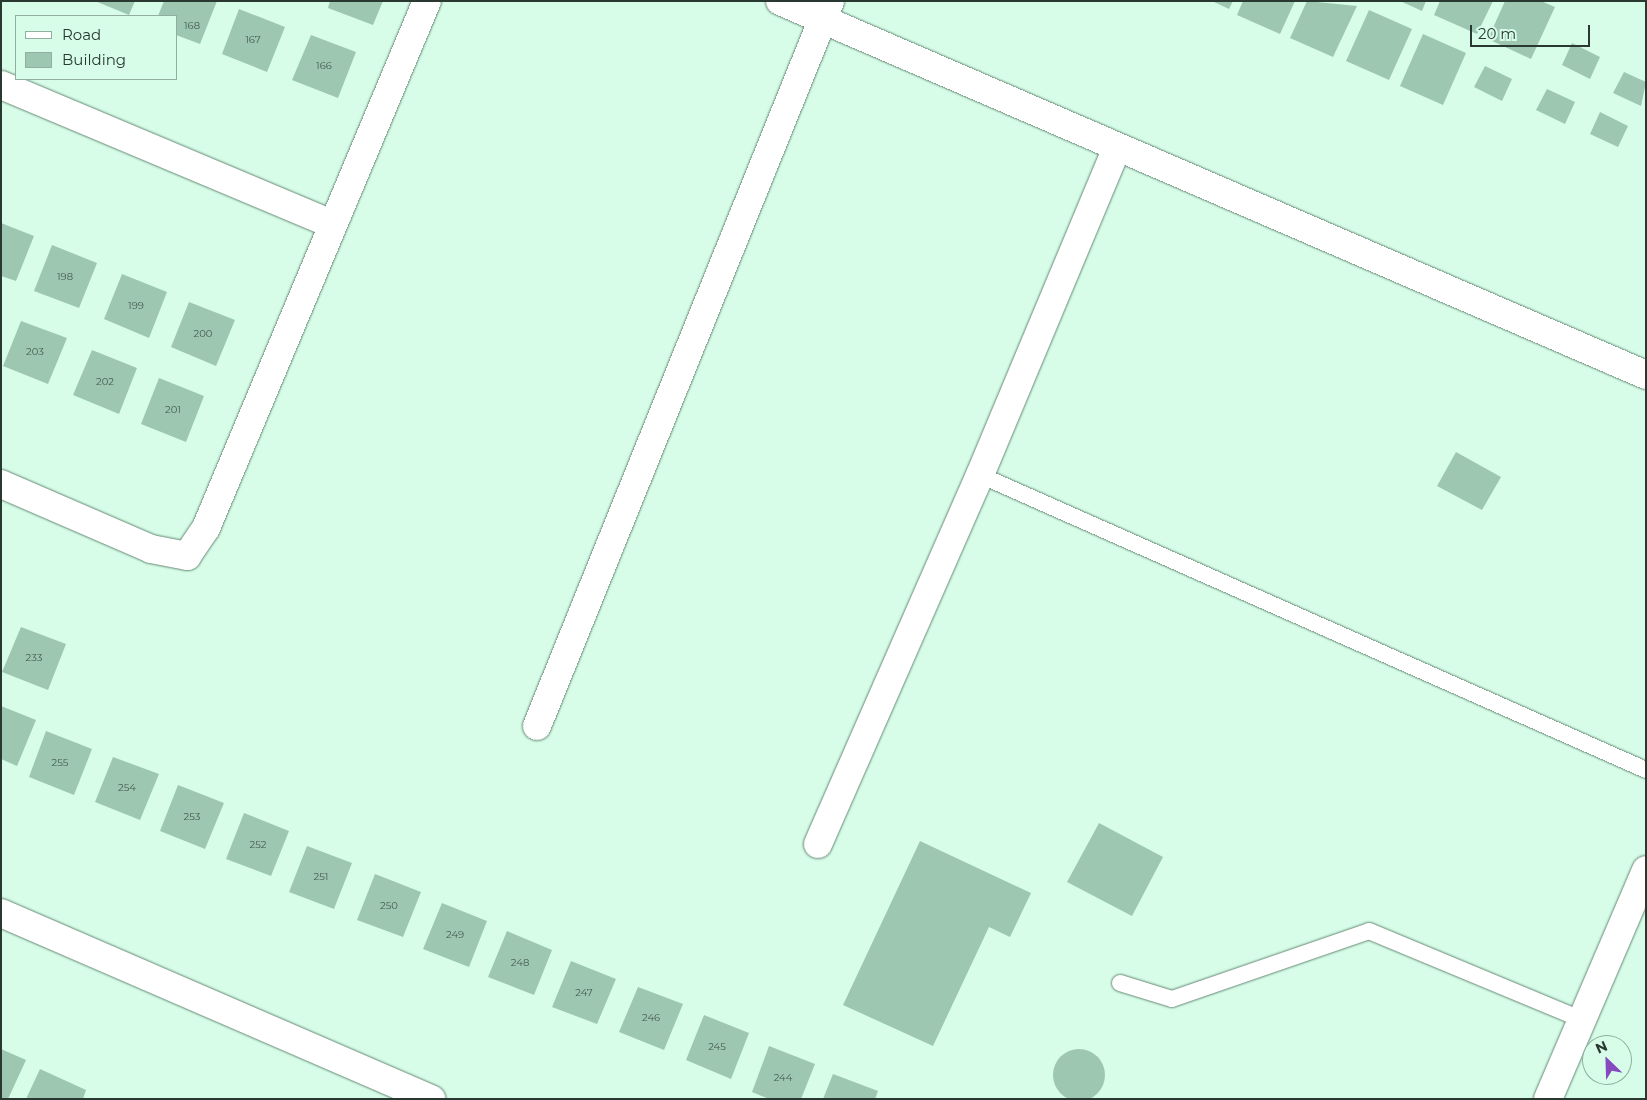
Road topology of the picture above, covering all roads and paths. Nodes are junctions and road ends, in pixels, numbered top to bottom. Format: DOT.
graph roads {
  1 [pos="427,1"];
  2 [pos="780,1"];
  3 [pos="826,10"];
  4 [pos="1,85"];
  5 [pos="1117,147"];
  6 [pos="331,224"];
  7 [pos="1646,375"];
  8 [pos="980,475"];
  9 [pos="1,484"];
  10 [pos="537,726"];
  11 [pos="1646,770"];
  12 [pos="818,844"];
  13 [pos="1646,870"];
  14 [pos="1,913"];
  15 [pos="1120,983"];
  16 [pos="1583,1020"];
  17 [pos="431,1099"];
  18 [pos="1548,1099"];
  1 -- 6 [label="street"];
  2 -- 3 [label="street"];
  3 -- 5 [label="street"];
  3 -- 10 [label="street"];
  4 -- 6 [label="street"];
  5 -- 7 [label="street"];
  5 -- 8 [label="street"];
  6 -- 9 [label="street"];
  8 -- 11 [label="lane"];
  8 -- 12 [label="street"];
  13 -- 16 [label="street"];
  14 -- 17 [label="street"];
  15 -- 16 [label="lane"];
  16 -- 18 [label="street"];
}
